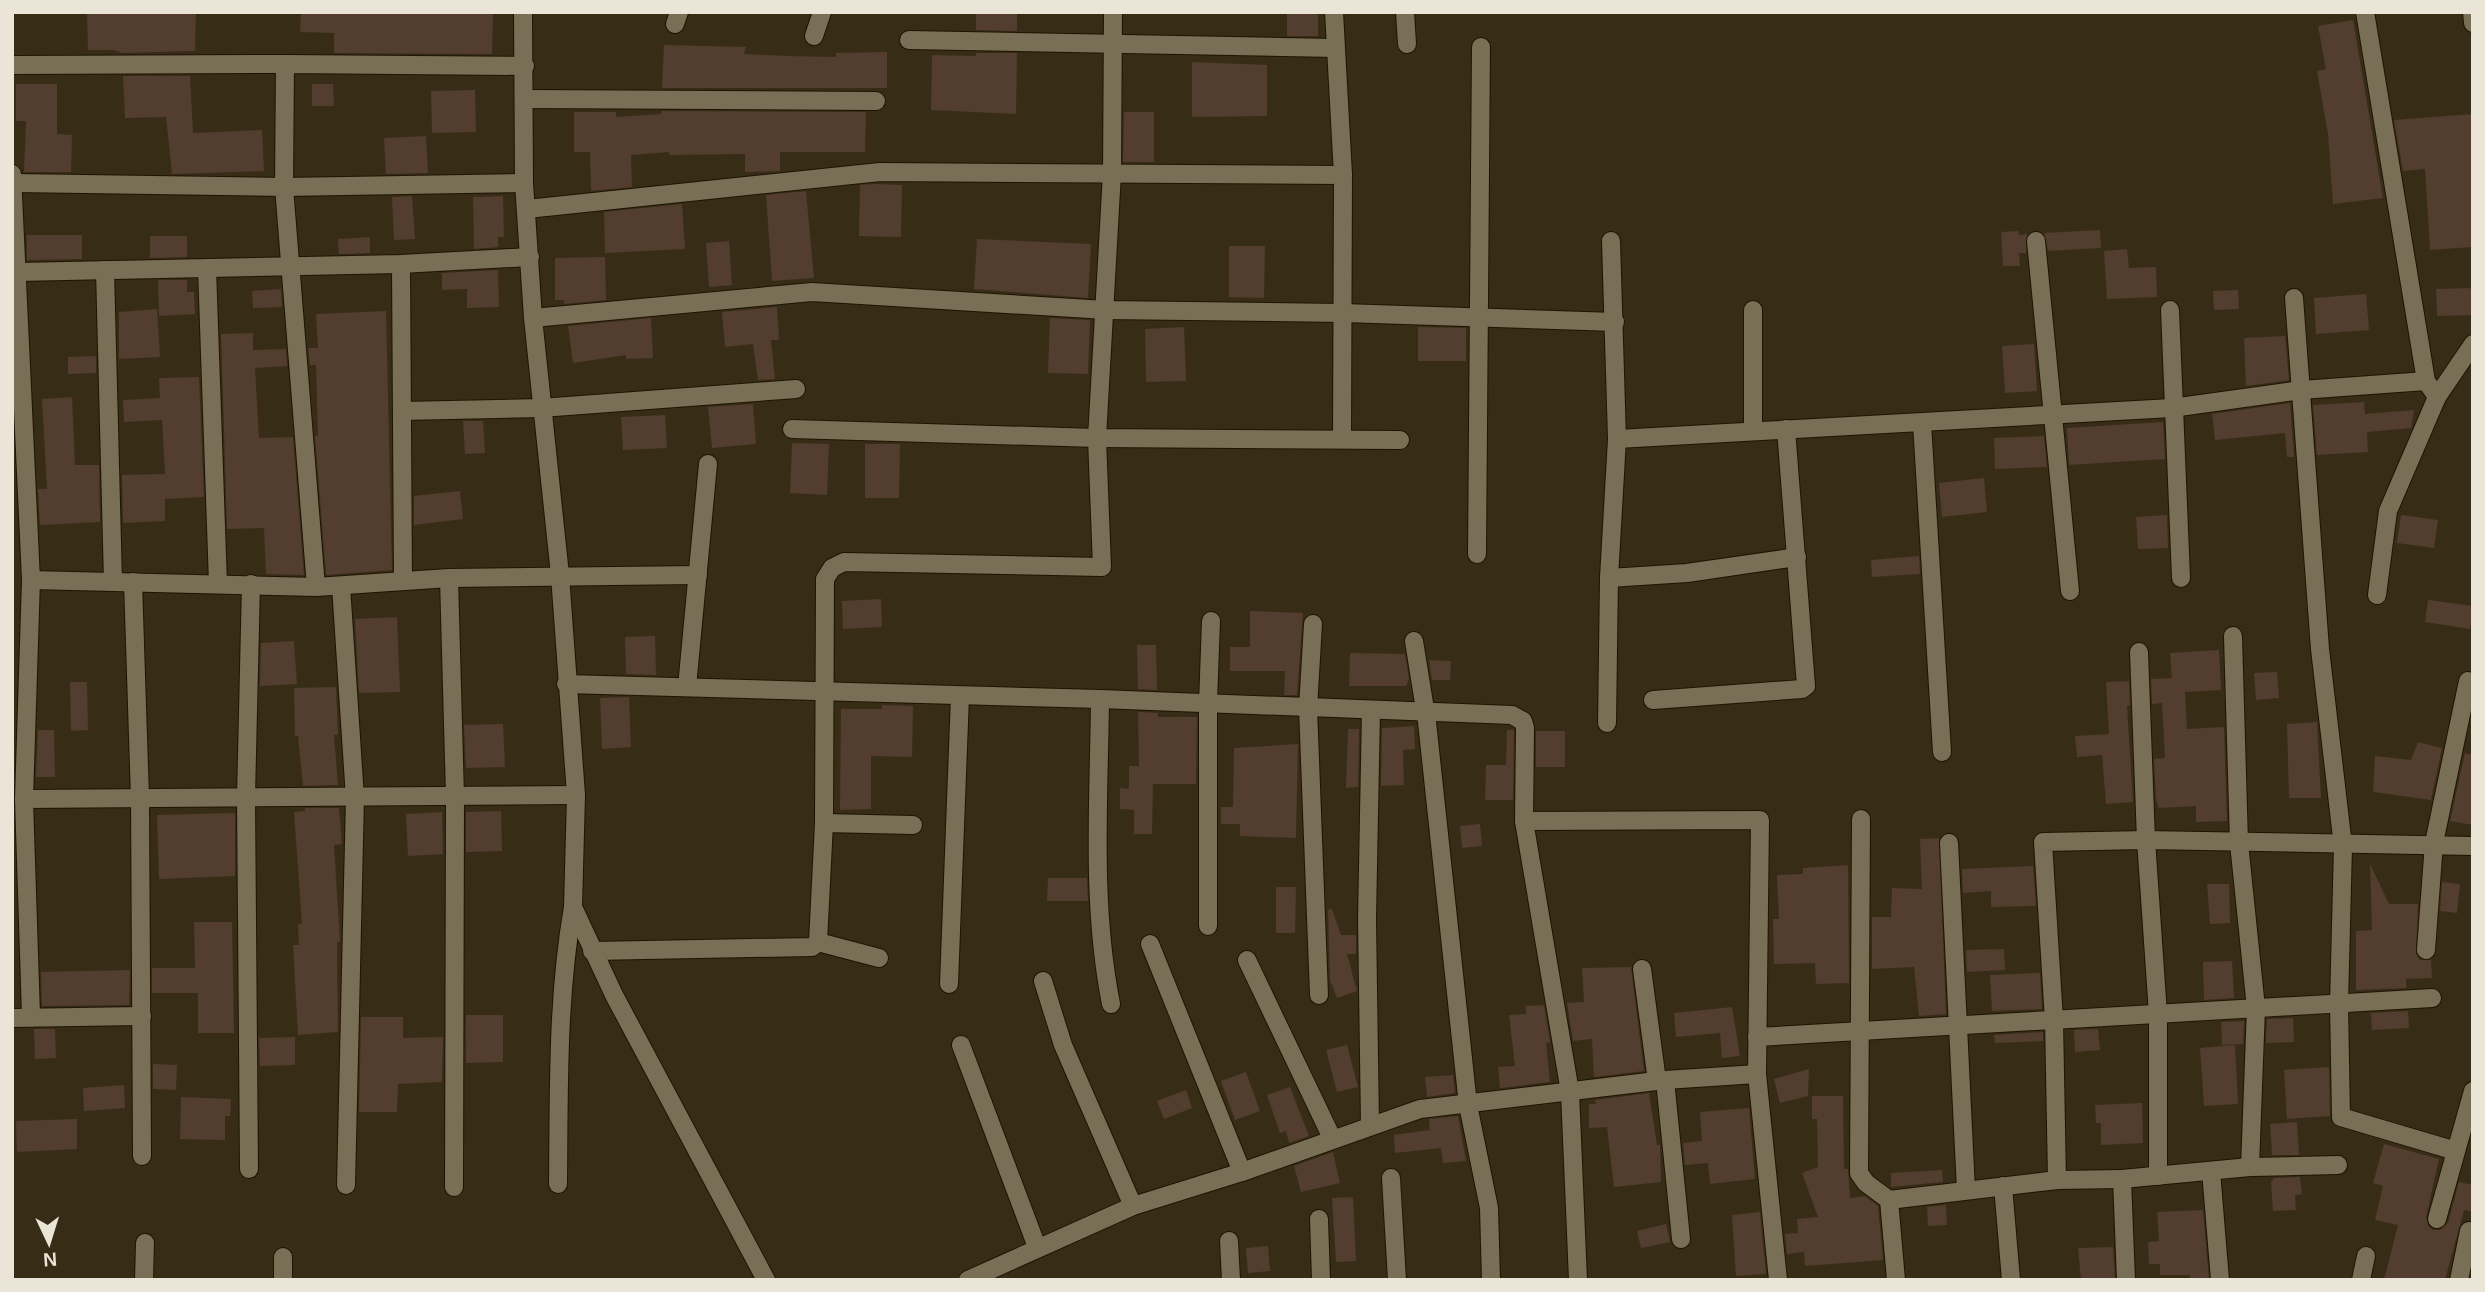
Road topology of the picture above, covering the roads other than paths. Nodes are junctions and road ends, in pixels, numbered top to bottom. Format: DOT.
graph roads {
  1 [pos="523,12"];
  2 [pos="822,12"];
  3 [pos="1113,12"];
  4 [pos="1334,12"];
  5 [pos="1405,12"];
  6 [pos="2365,12"];
  7 [pos="2472,12"];
  8 [pos="2473,23"];
  9 [pos="814,36"];
  10 [pos="909,40"];
  11 [pos="1114,44"];
  12 [pos="1407,44"];
  13 [pos="1481,47"];
  14 [pos="1334,48"];
  15 [pos="285,64"];
  16 [pos="12,65"];
  17 [pos="525,66"];
  18 [pos="525,99"];
  19 [pos="876,101"];
  20 [pos="1112,173"];
  21 [pos="1343,175"];
  22 [pos="13,179"];
  23 [pos="524,183"];
  24 [pos="284,187"];
  25 [pos="527,209"];
  26 [pos="1611,241"];
  27 [pos="2036,242"];
  28 [pos="530,257"];
  29 [pos="292,264"];
  30 [pos="401,264"];
  31 [pos="207,268"];
  32 [pos="105,270"];
  33 [pos="19,272"];
  34 [pos="2294,298"];
  35 [pos="1106,310"];
  36 [pos="1753,310"];
  37 [pos="2170,310"];
  38 [pos="1343,313"];
  39 [pos="1479,316"];
  40 [pos="533,318"];
  41 [pos="1615,321"];
  42 [pos="2473,344"];
  43 [pos="2426,381"];
  44 [pos="796,389"];
  45 [pos="2301,390"];
  46 [pos="2437,397"];
  47 [pos="541,408"];
  48 [pos="2172,408"];
  49 [pos="402,411"];
  50 [pos="2053,413"];
  51 [pos="1922,423"];
  52 [pos="792,429"];
  53 [pos="1786,429"];
  54 [pos="1753,431"];
  55 [pos="1097,438"];
  56 [pos="1342,439"];
  57 [pos="1617,439"];
  58 [pos="1400,440"];
  59 [pos="708,464"];
  60 [pos="1477,554"];
  61 [pos="1797,557"];
  62 [pos="560,575"];
  63 [pos="698,575"];
  64 [pos="449,578"];
  65 [pos="1609,578"];
  66 [pos="2181,579"];
  67 [pos="31,580"];
  68 [pos="403,581"];
  69 [pos="113,582"];
  70 [pos="134,582"];
  71 [pos="218,584"];
  72 [pos="251,584"];
  73 [pos="341,586"];
  74 [pos="316,587"];
  75 [pos="2070,591"];
  76 [pos="2377,596"];
  77 [pos="1211,621"];
  78 [pos="1313,624"];
  79 [pos="2232,636"];
  80 [pos="1414,641"];
  81 [pos="20,647"];
  82 [pos="2139,652"];
  83 [pos="2468,681"];
  84 [pos="566,684"];
  85 [pos="687,687"];
  86 [pos="824,690"];
  87 [pos="960,696"];
  88 [pos="1100,699"];
  89 [pos="1653,700"];
  90 [pos="1208,703"];
  91 [pos="1308,708"];
  92 [pos="1371,710"];
  93 [pos="1426,713"];
  94 [pos="1607,723"];
  95 [pos="1942,752"];
  96 [pos="576,795"];
  97 [pos="246,797"];
  98 [pos="455,797"];
  99 [pos="139,798"];
  100 [pos="355,798"];
  101 [pos="24,799"];
  102 [pos="1861,819"];
  103 [pos="1524,821"];
  104 [pos="824,823"];
  105 [pos="913,825"];
  106 [pos="2146,840"];
  107 [pos="1949,843"];
  108 [pos="2239,843"];
  109 [pos="2434,843"];
  110 [pos="2343,846"];
  111 [pos="2473,846"];
  112 [pos="573,907"];
  113 [pos="1208,926"];
  114 [pos="818,942"];
  115 [pos="1150,944"];
  116 [pos="2426,950"];
  117 [pos="592,951"];
  118 [pos="879,958"];
  119 [pos="1247,960"];
  120 [pos="1642,969"];
  121 [pos="1043,981"];
  122 [pos="949,984"];
  123 [pos="1319,995"];
  124 [pos="2432,998"];
  125 [pos="1111,1004"];
  126 [pos="2339,1004"];
  127 [pos="2256,1008"];
  128 [pos="2158,1014"];
  129 [pos="31,1016"];
  130 [pos="142,1016"];
  131 [pos="12,1018"];
  132 [pos="2054,1020"];
  133 [pos="1958,1024"];
  134 [pos="1862,1032"];
  135 [pos="1757,1037"];
  136 [pos="961,1045"];
  137 [pos="1757,1074"];
  138 [pos="1661,1080"];
  139 [pos="2473,1091"];
  140 [pos="1570,1092"];
  141 [pos="1468,1105"];
  142 [pos="1370,1125"];
  143 [pos="1332,1138"];
  144 [pos="2456,1151"];
  145 [pos="142,1156"];
  146 [pos="2338,1165"];
  147 [pos="2250,1167"];
  148 [pos="248,1169"];
  149 [pos="2211,1171"];
  150 [pos="1242,1172"];
  151 [pos="2158,1176"];
  152 [pos="1391,1178"];
  153 [pos="2057,1180"];
  154 [pos="2122,1180"];
  155 [pos="558,1184"];
  156 [pos="346,1185"];
  157 [pos="2003,1186"];
  158 [pos="454,1187"];
  159 [pos="1966,1190"];
  160 [pos="1889,1200"];
  161 [pos="1133,1206"];
  162 [pos="1320,1219"];
  163 [pos="2437,1219"];
  164 [pos="2469,1231"];
  165 [pos="1681,1239"];
  166 [pos="1229,1241"];
  167 [pos="145,1243"];
  168 [pos="1037,1247"];
  169 [pos="2366,1256"];
  170 [pos="283,1257"];
  171 [pos="144,1280"];
  172 [pos="283,1280"];
  173 [pos="766,1280"];
  174 [pos="968,1280"];
  175 [pos="1231,1280"];
  176 [pos="1321,1280"];
  177 [pos="1397,1280"];
  178 [pos="1491,1280"];
  179 [pos="1578,1280"];
  180 [pos="1779,1280"];
  181 [pos="1896,1280"];
  182 [pos="2011,1280"];
  183 [pos="2126,1280"];
  184 [pos="2220,1280"];
  185 [pos="2361,1280"];
  186 [pos="2459,1280"];
  1 -- 17 [label="street"];
  2 -- 9 [label="street"];
  3 -- 11 [label="street"];
  4 -- 14 [label="street"];
  5 -- 12 [label="street"];
  6 -- 43 [label="street"];
  7 -- 8 [label="street"];
  10 -- 11 [label="street"];
  11 -- 14 [label="street"];
  11 -- 20 [label="street"];
  13 -- 39 [label="street"];
  14 -- 21 [label="street"];
  15 -- 16 [label="street"];
  15 -- 17 [label="street"];
  15 -- 24 [label="street"];
  17 -- 18 [label="street"];
  18 -- 19 [label="street"];
  18 -- 23 [label="street"];
  20 -- 21 [label="street"];
  20 -- 25 [label="street"];
  20 -- 35 [label="street"];
  21 -- 38 [label="street"];
  22 -- 24 [label="street"];
  22 -- 33 [label="street"];
  23 -- 24 [label="street"];
  23 -- 25 [label="street"];
  24 -- 29 [label="street"];
  25 -- 28 [label="street"];
  26 -- 41 [label="street"];
  27 -- 50 [label="street"];
  28 -- 30 [label="street"];
  28 -- 40 [label="street"];
  29 -- 30 [label="street"];
  29 -- 31 [label="street"];
  29 -- 74 [label="street"];
  30 -- 49 [label="street"];
  31 -- 32 [label="street"];
  31 -- 71 [label="street"];
  32 -- 33 [label="street"];
  32 -- 69 [label="street"];
  33 -- 67 [label="street"];
  34 -- 45 [label="street"];
  35 -- 38 [label="street"];
  35 -- 40 [label="street"];
  35 -- 55 [label="street"];
  36 -- 54 [label="street"];
  37 -- 48 [label="street"];
  38 -- 39 [label="street"];
  38 -- 56 [label="street"];
  39 -- 41 [label="street"];
  39 -- 60 [label="street"];
  40 -- 47 [label="street"];
  41 -- 57 [label="street"];
  42 -- 46 [label="street"];
  43 -- 45 [label="street"];
  43 -- 46 [label="street"];
  44 -- 47 [label="street"];
  45 -- 48 [label="street"];
  45 -- 110 [label="street"];
  46 -- 76 [label="street"];
  47 -- 49 [label="street"];
  47 -- 62 [label="street"];
  48 -- 50 [label="street"];
  48 -- 66 [label="street"];
  49 -- 68 [label="street"];
  50 -- 51 [label="street"];
  50 -- 75 [label="street"];
  51 -- 53 [label="street"];
  51 -- 95 [label="street"];
  52 -- 55 [label="street"];
  53 -- 54 [label="street"];
  53 -- 61 [label="street"];
  54 -- 57 [label="street"];
  55 -- 56 [label="street"];
  55 -- 86 [label="street"];
  56 -- 58 [label="street"];
  57 -- 65 [label="street"];
  59 -- 63 [label="street"];
  61 -- 65 [label="street"];
  61 -- 89 [label="street"];
  62 -- 63 [label="street"];
  62 -- 64 [label="street"];
  62 -- 84 [label="street"];
  63 -- 85 [label="street"];
  64 -- 68 [label="street"];
  64 -- 98 [label="street"];
  65 -- 94 [label="street"];
  67 -- 69 [label="street"];
  67 -- 81 [label="street"];
  68 -- 73 [label="street"];
  69 -- 70 [label="street"];
  70 -- 71 [label="street"];
  70 -- 99 [label="street"];
  71 -- 72 [label="street"];
  72 -- 74 [label="street"];
  72 -- 97 [label="street"];
  73 -- 74 [label="street"];
  73 -- 100 [label="street"];
  77 -- 90 [label="street"];
  78 -- 91 [label="street"];
  79 -- 108 [label="street"];
  80 -- 93 [label="street"];
  81 -- 101 [label="street"];
  82 -- 106 [label="street"];
  83 -- 109 [label="street"];
  84 -- 85 [label="street"];
  84 -- 96 [label="street"];
  85 -- 86 [label="street"];
  86 -- 87 [label="street"];
  86 -- 104 [label="street"];
  87 -- 88 [label="street"];
  87 -- 122 [label="street"];
  88 -- 90 [label="street"];
  88 -- 125 [label="street"];
  90 -- 91 [label="street"];
  90 -- 113 [label="street"];
  91 -- 92 [label="street"];
  91 -- 123 [label="street"];
  92 -- 93 [label="street"];
  92 -- 142 [label="street"];
  93 -- 103 [label="street"];
  93 -- 141 [label="street"];
  96 -- 98 [label="street"];
  96 -- 112 [label="street"];
  97 -- 99 [label="street"];
  97 -- 100 [label="street"];
  97 -- 148 [label="street"];
  98 -- 100 [label="street"];
  98 -- 158 [label="street"];
  99 -- 101 [label="street"];
  99 -- 130 [label="street"];
  100 -- 156 [label="street"];
  101 -- 129 [label="street"];
  102 -- 134 [label="street"];
  103 -- 135 [label="street"];
  103 -- 140 [label="street"];
  104 -- 105 [label="street"];
  104 -- 114 [label="street"];
  106 -- 108 [label="street"];
  106 -- 128 [label="street"];
  106 -- 132 [label="street"];
  107 -- 133 [label="street"];
  108 -- 110 [label="street"];
  108 -- 127 [label="street"];
  109 -- 110 [label="street"];
  109 -- 111 [label="street"];
  109 -- 116 [label="street"];
  110 -- 126 [label="street"];
  112 -- 117 [label="street"];
  112 -- 155 [label="street"];
  114 -- 117 [label="street"];
  114 -- 118 [label="street"];
  115 -- 150 [label="street"];
  117 -- 173 [label="street"];
  119 -- 143 [label="street"];
  120 -- 138 [label="street"];
  121 -- 161 [label="street"];
  124 -- 126 [label="street"];
  126 -- 127 [label="street"];
  126 -- 144 [label="street"];
  127 -- 128 [label="street"];
  127 -- 147 [label="street"];
  128 -- 132 [label="street"];
  128 -- 151 [label="street"];
  129 -- 130 [label="street"];
  129 -- 131 [label="street"];
  130 -- 145 [label="street"];
  132 -- 133 [label="street"];
  132 -- 153 [label="street"];
  133 -- 134 [label="street"];
  133 -- 159 [label="street"];
  134 -- 135 [label="street"];
  134 -- 160 [label="street"];
  135 -- 137 [label="street"];
  136 -- 168 [label="street"];
  137 -- 138 [label="street"];
  137 -- 180 [label="street"];
  138 -- 140 [label="street"];
  138 -- 165 [label="street"];
  139 -- 144 [label="street"];
  140 -- 141 [label="street"];
  140 -- 179 [label="street"];
  141 -- 142 [label="street"];
  141 -- 178 [label="street"];
  142 -- 143 [label="street"];
  143 -- 150 [label="street"];
  144 -- 163 [label="street"];
  146 -- 147 [label="street"];
  147 -- 149 [label="street"];
  149 -- 151 [label="street"];
  149 -- 184 [label="street"];
  150 -- 161 [label="street"];
  151 -- 154 [label="street"];
  152 -- 177 [label="street"];
  153 -- 154 [label="street"];
  153 -- 157 [label="street"];
  154 -- 183 [label="street"];
  157 -- 159 [label="street"];
  157 -- 182 [label="street"];
  159 -- 160 [label="street"];
  160 -- 181 [label="street"];
  161 -- 168 [label="street"];
  162 -- 176 [label="street"];
  164 -- 186 [label="street"];
  166 -- 175 [label="street"];
  167 -- 171 [label="street"];
  168 -- 174 [label="street"];
  169 -- 185 [label="street"];
  170 -- 172 [label="street"];
}
